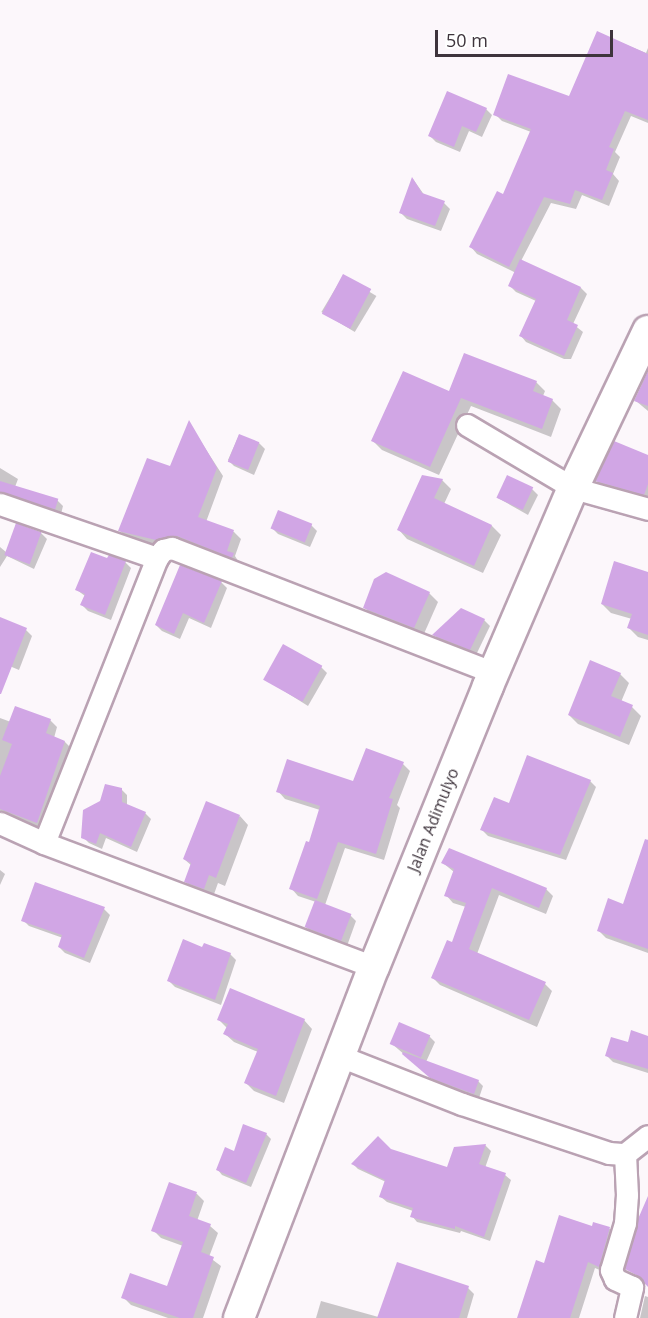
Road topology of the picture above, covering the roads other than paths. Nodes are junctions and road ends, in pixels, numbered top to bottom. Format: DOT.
graph roads {
  1 [pos="648,330"];
  2 [pos="467,425"];
  3 [pos="573,488"];
  4 [pos="0,504"];
  5 [pos="648,509"];
  6 [pos="157,558"];
  7 [pos="494,673"];
  8 [pos="0,823"];
  9 [pos="44,843"];
  10 [pos="374,966"];
  11 [pos="340,1056"];
  12 [pos="648,1136"];
  13 [pos="626,1154"];
  14 [pos="239,1318"];
  15 [pos="625,1318"];
  1 -- 3 [label="street, Jalan Adimulyo"];
  2 -- 3 [label="street"];
  3 -- 5 [label="street"];
  3 -- 7 [label="street, Jalan Adimulyo"];
  4 -- 6 [label="street"];
  6 -- 7 [label="street"];
  6 -- 9 [label="street"];
  7 -- 10 [label="street, Jalan Adimulyo"];
  8 -- 9 [label="street"];
  9 -- 10 [label="street"];
  10 -- 11 [label="street, Jalan Adimulyo"];
  11 -- 13 [label="street"];
  11 -- 14 [label="street, Jalan Adimulyo"];
  12 -- 13 [label="street"];
  13 -- 15 [label="street"];
}
